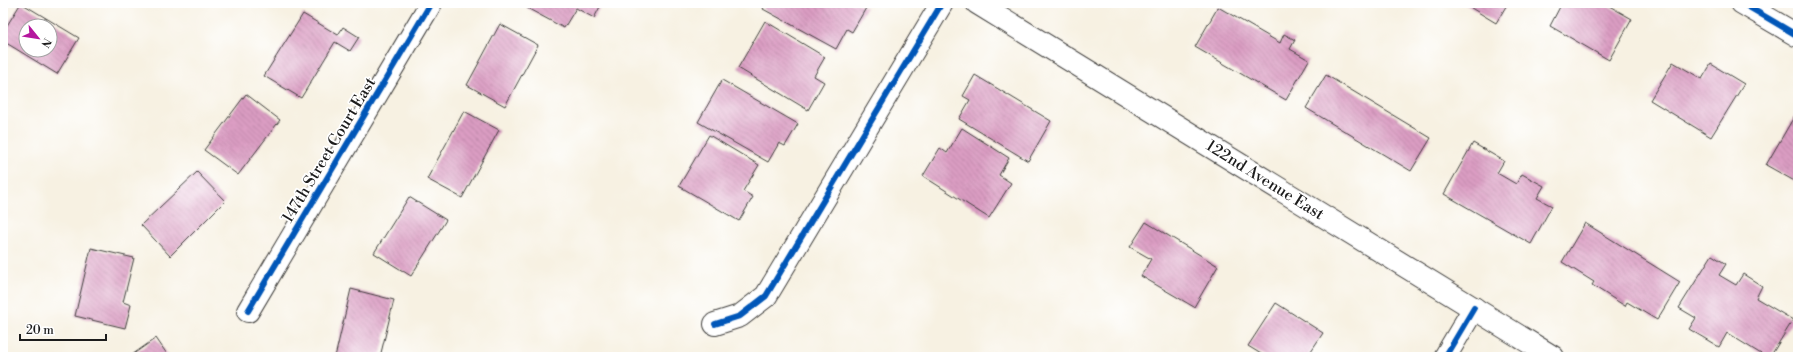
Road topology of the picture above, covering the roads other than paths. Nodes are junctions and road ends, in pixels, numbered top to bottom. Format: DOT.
graph roads {
  1 [pos="431,3"];
  2 [pos="942,3"];
  3 [pos="977,3"];
  4 [pos="1742,3"];
  5 [pos="1798,36"];
  6 [pos="1474,308"];
  7 [pos="248,311"];
  8 [pos="715,324"];
  9 [pos="1445,357"];
  10 [pos="1554,357"];
  1 -- 7 [label="street, 147th Street Court East"];
  2 -- 8 [label="street"];
  3 -- 6 [label="street, 122nd Avenue East"];
  4 -- 5 [label="street"];
  6 -- 9 [label="street"];
  6 -- 10 [label="street, 122nd Avenue East"];
}
